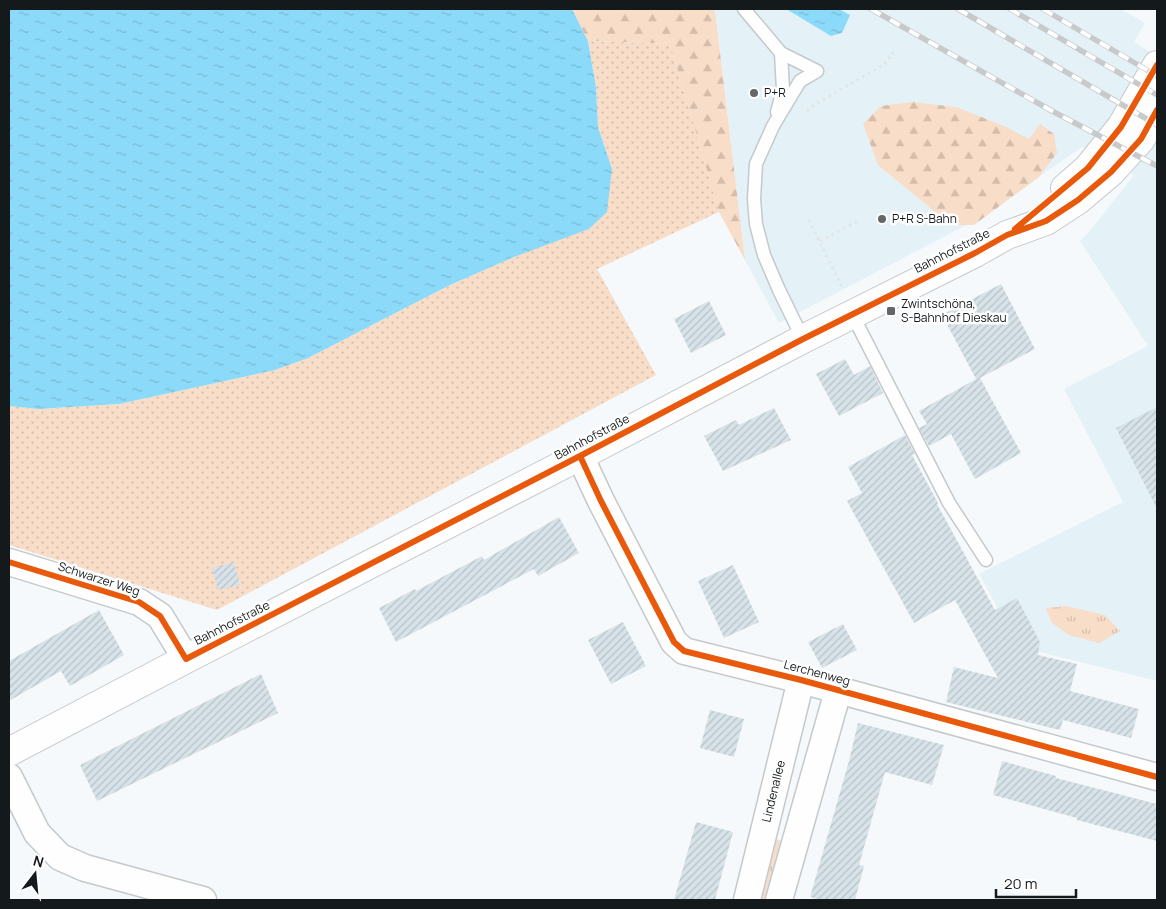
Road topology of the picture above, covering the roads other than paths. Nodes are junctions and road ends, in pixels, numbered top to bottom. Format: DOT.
graph roads {
  1 [pos="744,9"];
  2 [pos="781,53"];
  3 [pos="1157,65"];
  4 [pos="1157,110"];
  5 [pos="773,126"];
  6 [pos="1007,235"];
  7 [pos="849,305"];
  8 [pos="802,339"];
  9 [pos="580,456"];
  10 [pos="986,560"];
  11 [pos="9,562"];
  12 [pos="186,659"];
  13 [pos="801,680"];
  14 [pos="838,691"];
  15 [pos="9,752"];
  16 [pos="9,777"];
  17 [pos="1157,777"];
  18 [pos="203,900"];
  19 [pos="747,900"];
  20 [pos="778,900"];
  1 -- 2 [label="lane"];
  2 -- 5 [label="lane"];
  2 -- 5 [label="lane"];
  3 -- 6 [label="street, Bahnhofstraße"];
  4 -- 6 [label="street, Bahnhofstraße"];
  5 -- 8 [label="lane"];
  6 -- 7 [label="street, Bahnhofstraße"];
  7 -- 8 [label="street, Bahnhofstraße"];
  7 -- 10 [label="lane"];
  8 -- 9 [label="street, Bahnhofstraße"];
  9 -- 12 [label="street, Bahnhofstraße"];
  9 -- 13 [label="street, Lerchenweg"];
  11 -- 12 [label="street, Schwarzer Weg"];
  12 -- 15 [label="street, Bahnhofstraße"];
  13 -- 14 [label="street, Lerchenweg"];
  13 -- 19 [label="street, Lindenallee"];
  14 -- 17 [label="street, Lerchenweg"];
  14 -- 20 [label="street"];
  16 -- 18 [label="street"];
}
